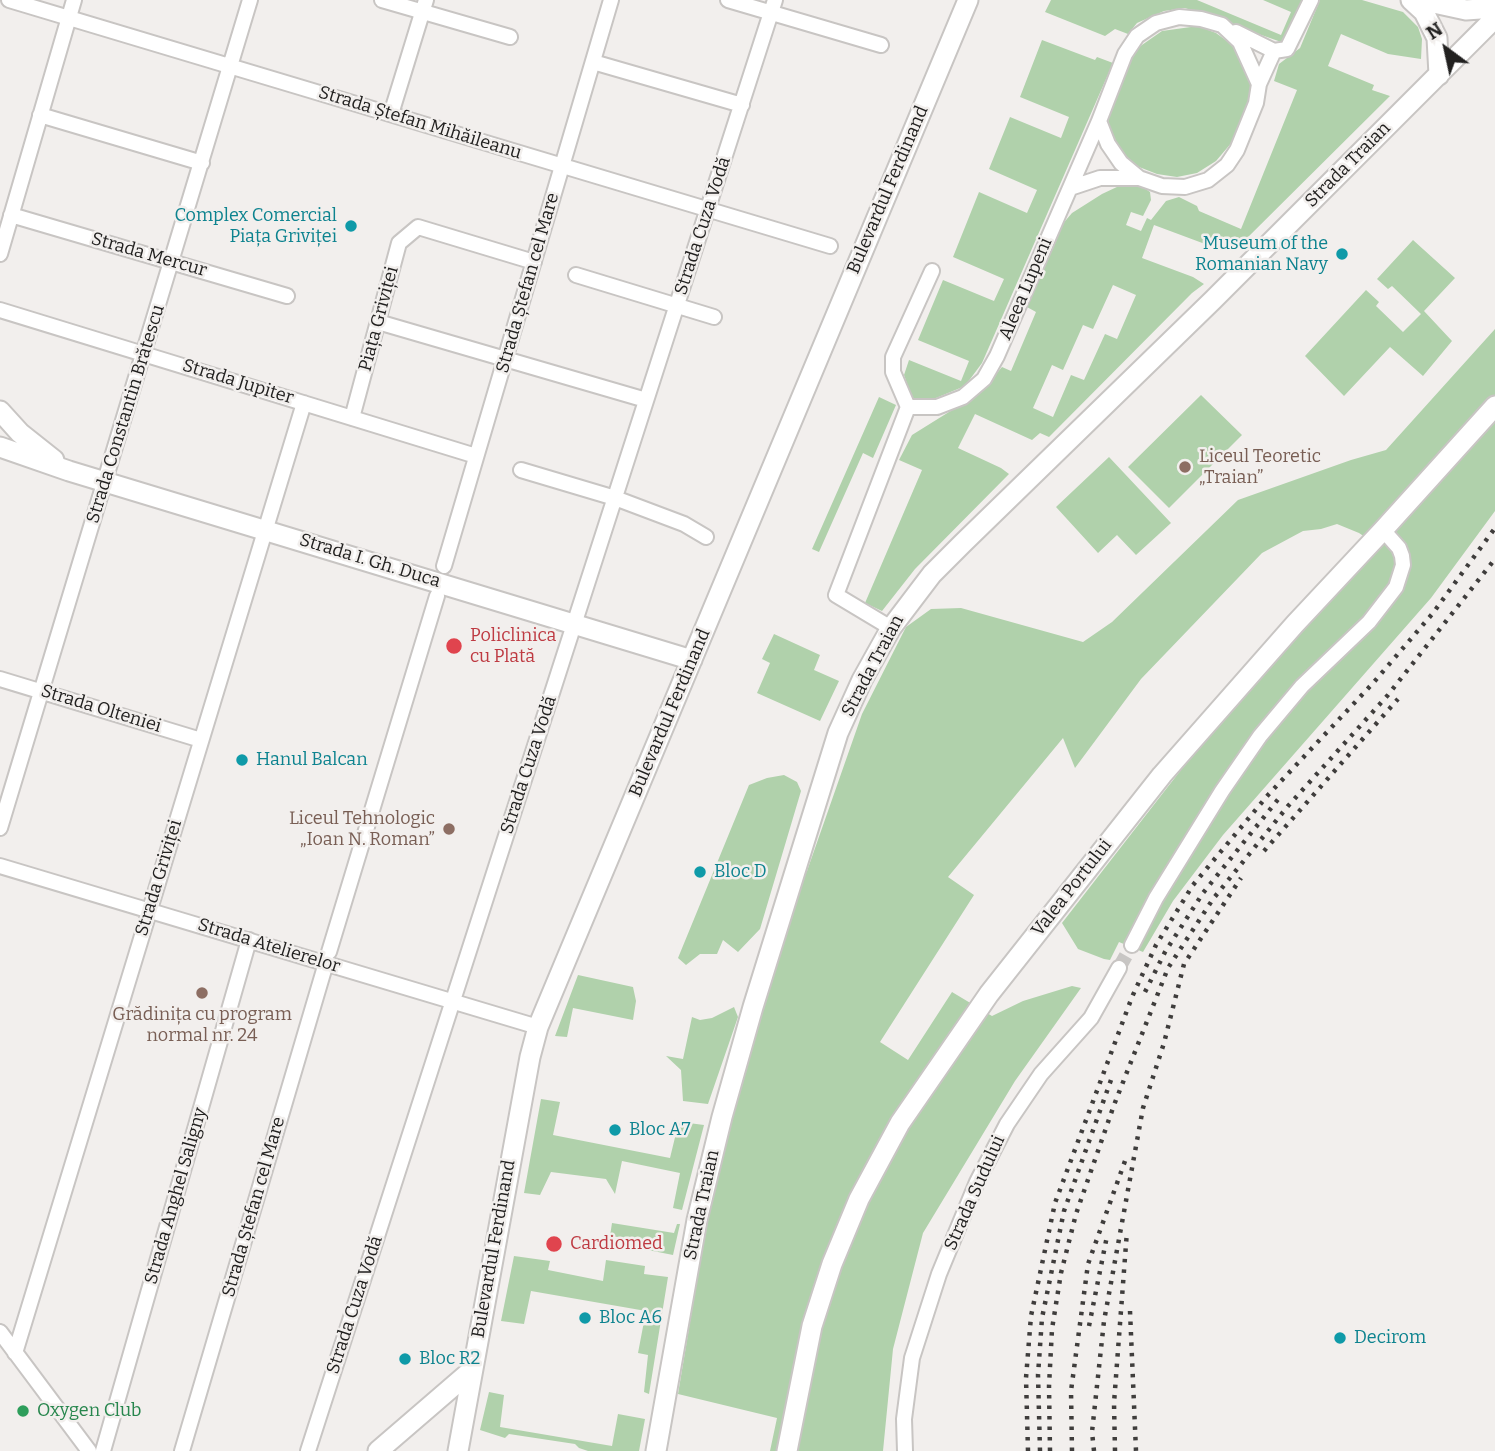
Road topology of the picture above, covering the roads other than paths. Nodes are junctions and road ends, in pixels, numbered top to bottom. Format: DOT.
graph roads {
  1 [pos="9,0"];
  2 [pos="74,0"];
  3 [pos="250,0"];
  4 [pos="382,0"];
  5 [pos="611,0"];
  6 [pos="728,0"];
  7 [pos="968,0"];
  8 [pos="1311,0"];
  9 [pos="1411,0"];
  10 [pos="1420,0"];
  11 [pos="1495,5"];
  12 [pos="424,6"];
  13 [pos="773,6"];
  14 [pos="69,18"];
  15 [pos="1495,18"];
  16 [pos="1222,25"];
  17 [pos="510,37"];
  18 [pos="881,45"];
  19 [pos="1274,51"];
  20 [pos="593,62"];
  21 [pos="230,66"];
  22 [pos="1439,75"];
  23 [pos="1259,84"];
  24 [pos="741,105"];
  25 [pos="391,114"];
  26 [pos="40,115"];
  27 [pos="1099,121"];
  28 [pos="202,163"];
  29 [pos="562,166"];
  30 [pos="1139,178"];
  31 [pos="1070,188"];
  32 [pos="708,209"];
  33 [pos="11,215"];
  34 [pos="830,246"];
  35 [pos="0,254"];
  36 [pos="172,262"];
  37 [pos="534,262"];
  38 [pos="932,271"];
  39 [pos="576,275"];
  40 [pos="287,296"];
  41 [pos="677,306"];
  42 [pos="0,310"];
  43 [pos="714,317"];
  44 [pos="378,322"];
  45 [pos="145,353"];
  46 [pos="505,359"];
  47 [pos="646,400"];
  48 [pos="303,403"];
  49 [pos="1495,406"];
  50 [pos="908,407"];
  51 [pos="352,418"];
  52 [pos="0,430"];
  53 [pos="476,456"];
  54 [pos="522,470"];
  55 [pos="69,471"];
  56 [pos="106,481"];
  57 [pos="615,498"];
  58 [pos="265,529"];
  59 [pos="1384,530"];
  60 [pos="706,537"];
  61 [pos="444,566"];
  62 [pos="437,596"];
  63 [pos="574,624"];
  64 [pos="891,628"];
  65 [pos="692,660"];
  66 [pos="0,679"];
  67 [pos="42,691"];
  68 [pos="201,740"];
  69 [pos="0,828"];
  70 [pos="0,866"];
  71 [pos="149,910"];
  72 [pos="249,940"];
  73 [pos="1132,945"];
  74 [pos="328,958"];
  75 [pos="1119,968"];
  76 [pos="453,1001"];
  77 [pos="538,1027"];
  78 [pos="0,1332"];
  79 [pos="15,1353"];
  80 [pos="471,1370"];
  81 [pos="89,1451"];
  82 [pos="103,1451"];
  83 [pos="183,1451"];
  84 [pos="308,1451"];
  85 [pos="378,1451"];
  86 [pos="457,1451"];
  87 [pos="656,1451"];
  88 [pos="787,1451"];
  89 [pos="905,1451"];
  1 -- 14 [label="street, Strada Ștefan Mihăileanu"];
  2 -- 14 [label="street"];
  3 -- 21 [label="street, Strada Constantin Brătescu"];
  4 -- 12 [label="street"];
  5 -- 20 [label="street, Strada Ștefan cel Mare"];
  6 -- 13 [label="street"];
  7 -- 65 [label="street, Bulevardul Ferdinand"];
  8 -- 19 [label="street"];
  9 -- 22 [label="street"];
  10 -- 11 [label="street"];
  12 -- 17 [label="street"];
  12 -- 25 [label="street"];
  13 -- 18 [label="street"];
  13 -- 24 [label="street, Strada Cuza Vodă"];
  14 -- 21 [label="street, Strada Ștefan Mihăileanu"];
  14 -- 26 [label="street"];
  15 -- 22 [label="street, Strada Traian"];
  16 -- 19 [label="street, Aleea Lupeni"];
  16 -- 23 [label="street"];
  16 -- 27 [label="street, Aleea Lupeni"];
  19 -- 23 [label="street"];
  20 -- 24 [label="street"];
  20 -- 29 [label="street, Strada Ștefan cel Mare"];
  21 -- 25 [label="street, Strada Ștefan Mihăileanu"];
  21 -- 28 [label="street, Strada Constantin Brătescu"];
  22 -- 64 [label="street, Strada Traian"];
  23 -- 30 [label="street"];
  24 -- 32 [label="street, Strada Cuza Vodă"];
  25 -- 29 [label="street, Strada Ștefan Mihăileanu"];
  26 -- 28 [label="street"];
  26 -- 33 [label="street"];
  27 -- 30 [label="street"];
  27 -- 31 [label="street, Aleea Lupeni"];
  28 -- 36 [label="street, Strada Constantin Brătescu"];
  29 -- 32 [label="street, Strada Ștefan Mihăileanu"];
  29 -- 37 [label="street, Strada Ștefan cel Mare"];
  30 -- 31 [label="street"];
  31 -- 50 [label="street, Aleea Lupeni"];
  32 -- 34 [label="street, Strada Ștefan Mihăileanu"];
  32 -- 41 [label="street, Strada Cuza Vodă"];
  33 -- 35 [label="street"];
  33 -- 36 [label="street, Strada Mercur"];
  36 -- 40 [label="street, Strada Mercur"];
  36 -- 45 [label="street, Strada Constantin Brătescu"];
  37 -- 44 [label="street, Piața Griviței"];
  37 -- 46 [label="street, Strada Ștefan cel Mare"];
  38 -- 50 [label="street"];
  39 -- 41 [label="street"];
  41 -- 43 [label="street"];
  41 -- 47 [label="street, Strada Cuza Vodă"];
  42 -- 45 [label="street, Strada Jupiter"];
  44 -- 46 [label="street"];
  44 -- 51 [label="street, Piața Griviței"];
  45 -- 48 [label="street, Strada Jupiter"];
  45 -- 56 [label="street, Strada Constantin Brătescu"];
  46 -- 47 [label="street"];
  46 -- 53 [label="street, Strada Ștefan cel Mare"];
  47 -- 57 [label="street, Strada Cuza Vodă"];
  48 -- 51 [label="street, Strada Jupiter"];
  48 -- 58 [label="street, Strada Griviței"];
  49 -- 59 [label="street, Valea Portului"];
  50 -- 64 [label="street"];
  51 -- 53 [label="street, Strada Jupiter"];
  52 -- 55 [label="street, Strada I. Gh. Duca"];
  52 -- 55 [label="street"];
  53 -- 61 [label="street, Strada Ștefan cel Mare"];
  54 -- 57 [label="street"];
  55 -- 56 [label="street, Strada I. Gh. Duca"];
  56 -- 58 [label="street, Strada I. Gh. Duca"];
  56 -- 67 [label="street, Strada Constantin Brătescu"];
  57 -- 60 [label="street"];
  57 -- 63 [label="street, Strada Cuza Vodă"];
  58 -- 63 [label="street, Strada I. Gh. Duca"];
  58 -- 68 [label="street, Strada Griviței"];
  59 -- 73 [label="street"];
  59 -- 88 [label="street, Valea Portului"];
  62 -- 74 [label="street, Strada Ștefan cel Mare"];
  63 -- 65 [label="street, Strada I. Gh. Duca"];
  63 -- 76 [label="street, Strada Cuza Vodă"];
  64 -- 87 [label="street, Strada Traian"];
  65 -- 77 [label="street, Bulevardul Ferdinand"];
  66 -- 67 [label="street, Strada Olteniei"];
  67 -- 68 [label="street, Strada Olteniei"];
  67 -- 69 [label="street, Strada Constantin Brătescu"];
  68 -- 71 [label="street, Strada Griviței"];
  70 -- 71 [label="street, Strada Atelierelor"];
  71 -- 72 [label="street, Strada Atelierelor"];
  71 -- 79 [label="street, Strada Griviței"];
  72 -- 74 [label="street, Strada Atelierelor"];
  72 -- 82 [label="street, Strada Anghel Saligny"];
  74 -- 76 [label="street, Strada Atelierelor"];
  74 -- 83 [label="street, Strada Ștefan cel Mare"];
  75 -- 89 [label="street, Strada Sudului"];
  76 -- 77 [label="street, Strada Atelierelor"];
  76 -- 84 [label="street, Strada Cuza Vodă"];
  77 -- 80 [label="street, Bulevardul Ferdinand"];
  78 -- 79 [label="street"];
  79 -- 81 [label="street"];
  80 -- 85 [label="street"];
  80 -- 86 [label="street, Bulevardul Ferdinand"];
}
